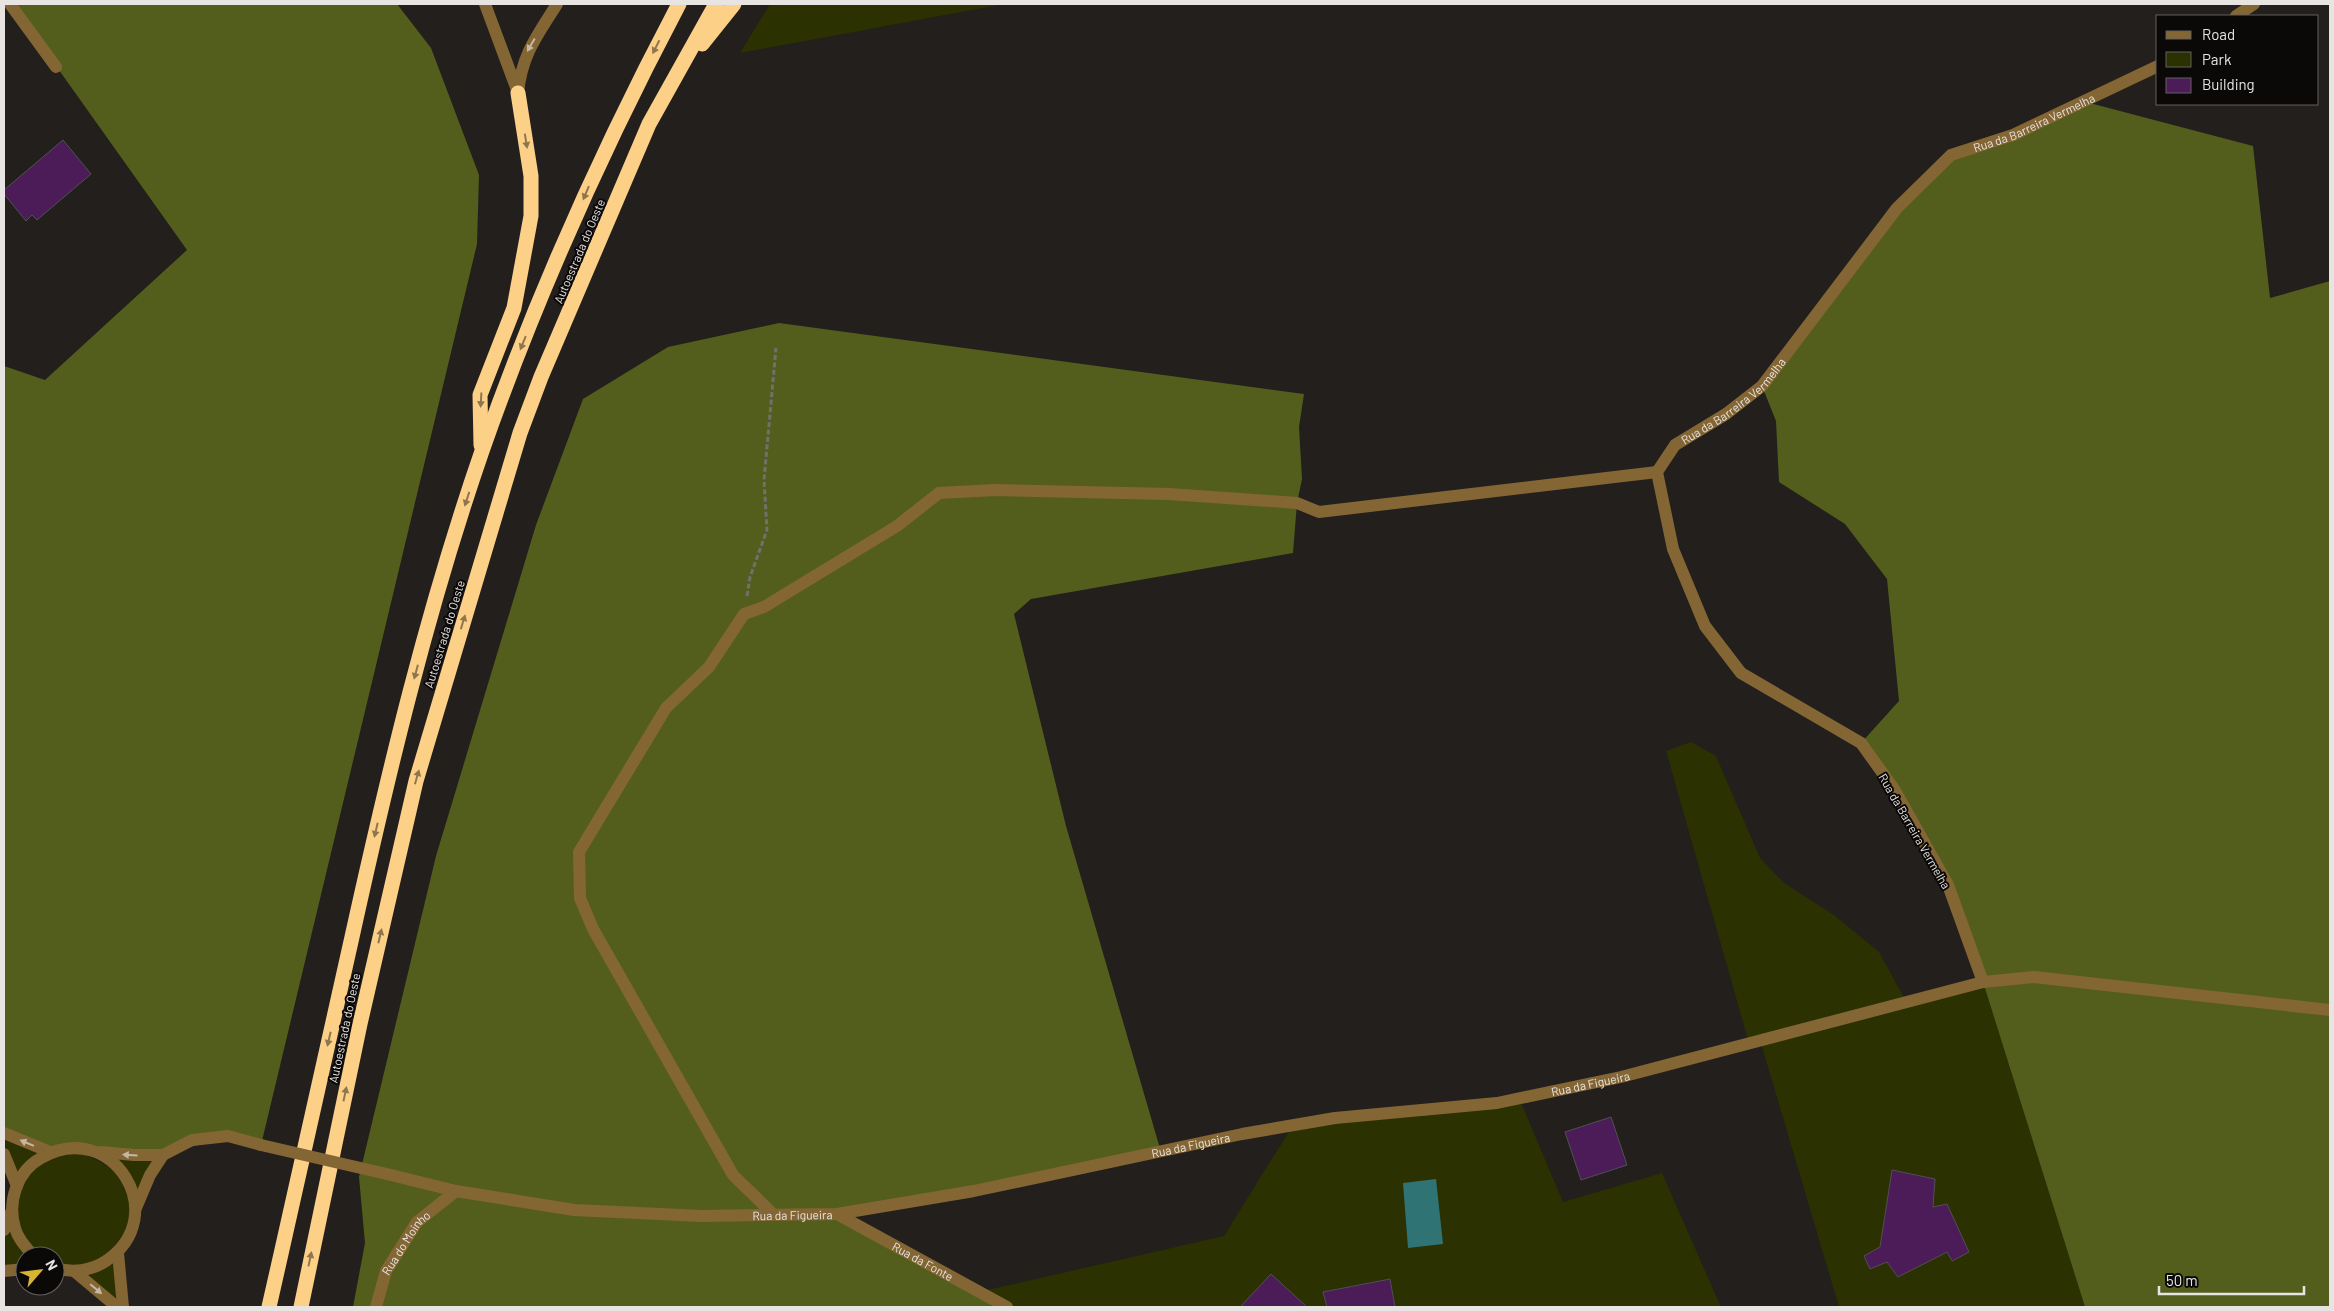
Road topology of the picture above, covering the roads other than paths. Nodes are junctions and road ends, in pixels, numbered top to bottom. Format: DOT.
graph roads {
  1 [pos="10,4"];
  2 [pos="485,4"];
  3 [pos="557,4"];
  4 [pos="679,4"];
  5 [pos="716,4"];
  6 [pos="734,4"];
  7 [pos="2254,4"];
  8 [pos="2238,15"];
  9 [pos="56,66"];
  10 [pos="2156,67"];
  11 [pos="673,81"];
  12 [pos="518,93"];
  13 [pos="482,453"];
  14 [pos="1657,472"];
  15 [pos="1983,982"];
  16 [pos="2330,1010"];
  17 [pos="4,1133"];
  18 [pos="50,1152"];
  19 [pos="97,1152"];
  20 [pos="4,1154"];
  21 [pos="163,1155"];
  22 [pos="17,1186"];
  23 [pos="456,1191"];
  24 [pos="136,1209"];
  25 [pos="12,1210"];
  26 [pos="773,1214"];
  27 [pos="837,1214"];
  28 [pos="4,1230"];
  29 [pos="25,1246"];
  30 [pos="118,1253"];
  31 [pos="65,1270"];
  32 [pos="74,1272"];
  33 [pos="117,1307"];
  34 [pos="123,1307"];
  35 [pos="269,1307"];
  36 [pos="300,1307"];
  37 [pos="376,1307"];
  38 [pos="1007,1307"];
  1 -- 9 [label="street"];
  2 -- 12 [label="street"];
  3 -- 12 [label="street, one-way"];
  4 -- 13 [label="highway, Autoestrada do Oeste, one-way"];
  5 -- 11 [label="highway, Autoestrada do Oeste"];
  6 -- 11 [label="highway"];
  7 -- 8 [label="street"];
  10 -- 14 [label="street, Rua da Barreira Vermelha"];
  36 -- 11 [label="highway, Autoestrada do Oeste, one-way"];
  12 -- 13 [label="highway, one-way"];
  13 -- 35 [label="highway, Autoestrada do Oeste, one-way"];
  14 -- 15 [label="street, Rua da Barreira Vermelha"];
  14 -- 26 [label="street"];
  15 -- 16 [label="street, Rua da Figueira"];
  15 -- 27 [label="street, Rua da Figueira"];
  18 -- 17 [label="street, one-way"];
  18 -- 19 [label="street"];
  18 -- 22 [label="street"];
  21 -- 19 [label="street, one-way"];
  19 -- 24 [label="street"];
  20 -- 22 [label="street"];
  21 -- 23 [label="street, Rua da Figueira, bridge"];
  21 -- 24 [label="street"];
  22 -- 25 [label="street"];
  23 -- 26 [label="street, Rua da Figueira"];
  23 -- 37 [label="street, Rua do Moinho"];
  24 -- 30 [label="street"];
  25 -- 28 [label="street"];
  25 -- 29 [label="street"];
  26 -- 27 [label="street, Rua da Figueira"];
  27 -- 38 [label="street, Rua da Fonte"];
  30 -- 32 [label="street"];
  30 -- 34 [label="street"];
  31 -- 32 [label="street"];
  32 -- 33 [label="street, one-way"];
}
